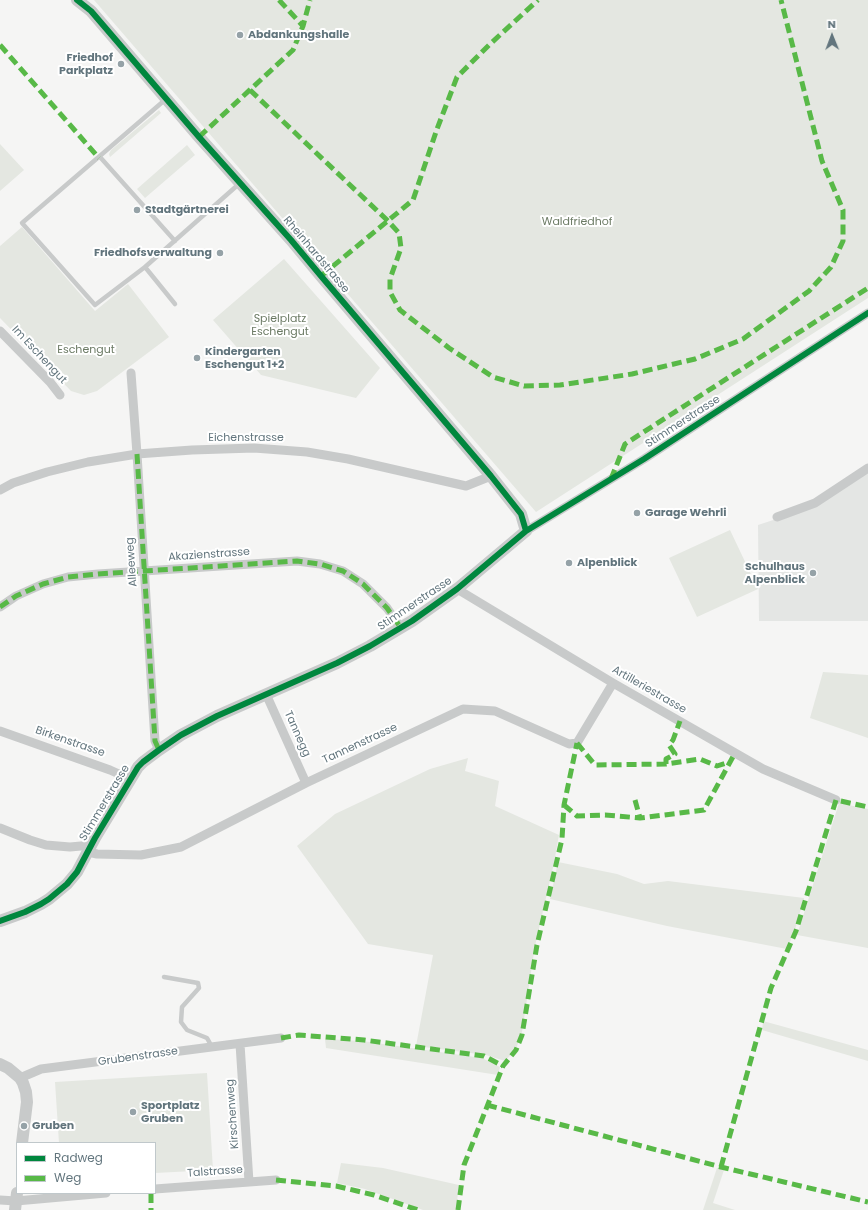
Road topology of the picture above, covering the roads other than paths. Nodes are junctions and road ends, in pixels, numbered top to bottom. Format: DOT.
graph roads {
  1 [pos="77,0"];
  2 [pos="166,99"];
  3 [pos="100,157"];
  4 [pos="240,183"];
  5 [pos="176,241"];
  6 [pos="145,266"];
  7 [pos="175,304"];
  8 [pos="868,313"];
  9 [pos="0,331"];
  10 [pos="130,373"];
  11 [pos="60,395"];
  12 [pos="137,454"];
  13 [pos="868,468"];
  14 [pos="491,476"];
  15 [pos="0,490"];
  16 [pos="777,516"];
  17 [pos="526,531"];
  18 [pos="145,571"];
  19 [pos="457,589"];
  20 [pos="0,607"];
  21 [pos="401,628"];
  22 [pos="613,683"];
  23 [pos="266,694"];
  24 [pos="0,731"];
  25 [pos="159,750"];
  26 [pos="130,779"];
  27 [pos="306,783"];
  28 [pos="836,800"];
  29 [pos="0,828"];
  30 [pos="90,848"];
  31 [pos="0,921"];
  32 [pos="164,977"];
  33 [pos="281,1038"];
  34 [pos="240,1044"];
  35 [pos="212,1047"];
  36 [pos="0,1064"];
  37 [pos="20,1078"];
  38 [pos="22,1142"];
  39 [pos="276,1180"];
  40 [pos="250,1182"];
  41 [pos="156,1189"];
  42 [pos="95,1194"];
  43 [pos="0,1200"];
  44 [pos="16,1201"];
  1 -- 2 [label="street, Rheinhardstrasse"];
  2 -- 3 [label="lane"];
  2 -- 4 [label="street, Rheinhardstrasse"];
  3 -- 5 [label="lane"];
  3 -- 6 [label="lane"];
  4 -- 5 [label="lane"];
  4 -- 14 [label="street, Rheinhardstrasse"];
  5 -- 6 [label="lane"];
  6 -- 7 [label="lane"];
  8 -- 17 [label="street, Stimmerstrasse"];
  9 -- 11 [label="street, Im Eschengut"];
  10 -- 12 [label="street, Alleeweg"];
  12 -- 14 [label="street, Eichenstrasse"];
  12 -- 15 [label="street, Eichenstrasse"];
  12 -- 18 [label="street, Alleeweg"];
  13 -- 16 [label="street"];
  14 -- 17 [label="street, Rheinhardstrasse"];
  17 -- 19 [label="street, Stimmerstrasse"];
  18 -- 20 [label="street, Akazienstrasse"];
  18 -- 21 [label="street, Akazienstrasse"];
  18 -- 25 [label="street, Alleeweg"];
  19 -- 21 [label="street, Stimmerstrasse"];
  19 -- 22 [label="street, Artilleriestrasse"];
  21 -- 23 [label="street, Stimmerstrasse"];
  22 -- 27 [label="street, Tannenstrasse"];
  22 -- 28 [label="street, Artilleriestrasse"];
  23 -- 25 [label="street, Stimmerstrasse"];
  23 -- 27 [label="street, Tannegg"];
  24 -- 26 [label="street, Birkenstrasse"];
  25 -- 26 [label="street, Stimmerstrasse"];
  26 -- 30 [label="street, Stimmerstrasse"];
  27 -- 30 [label="street, Tannenstrasse"];
  29 -- 30 [label="street, Tannenstrasse"];
  30 -- 31 [label="street, Stimmerstrasse"];
  32 -- 35 [label="lane"];
  33 -- 34 [label="street, Grubenstrasse"];
  34 -- 35 [label="street, Grubenstrasse"];
  34 -- 40 [label="street, Kirschenweg"];
  35 -- 37 [label="street, Grubenstrasse"];
  36 -- 37 [label="street"];
  37 -- 38 [label="street"];
  39 -- 40 [label="street, Talstrasse"];
  40 -- 41 [label="street, Talstrasse"];
  42 -- 44 [label="street"];
  43 -- 44 [label="street"];
}
